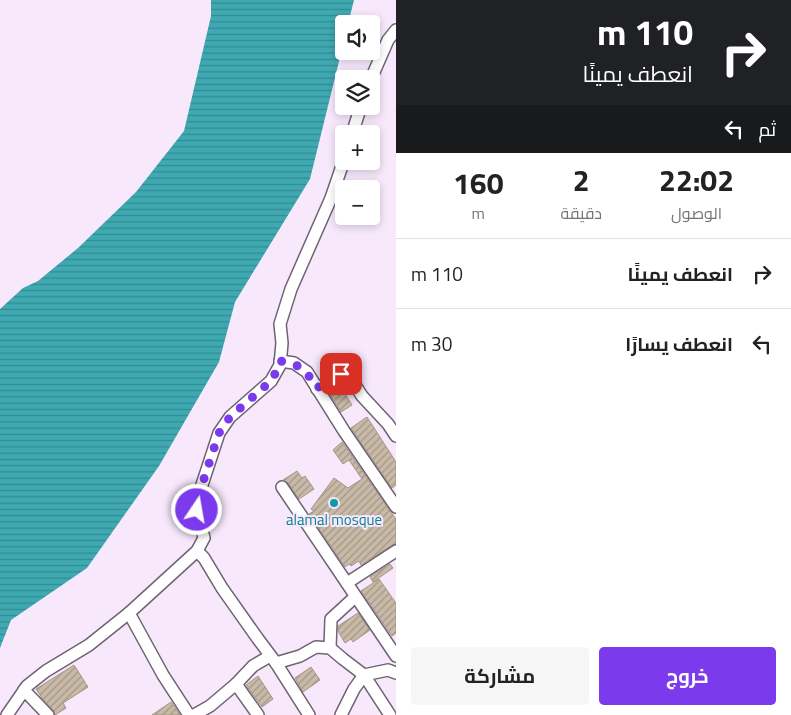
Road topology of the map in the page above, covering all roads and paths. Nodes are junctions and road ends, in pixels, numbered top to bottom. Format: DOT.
graph roads {
  1 [pos="396,30"];
  2 [pos="375,70"];
  3 [pos="341,170"];
  4 [pos="280,361"];
  5 [pos="317,388"];
  6 [pos="396,436"];
  7 [pos="282,487"];
  8 [pos="396,507"];
  9 [pos="198,551"];
  10 [pos="396,551"];
  11 [pos="347,583"];
  12 [pos="355,598"];
  13 [pos="129,613"];
  14 [pos="330,648"];
  15 [pos="396,656"];
  16 [pos="273,660"];
  17 [pos="396,673"];
  18 [pos="364,675"];
  19 [pos="236,684"];
  20 [pos="24,690"];
  21 [pos="7,715"];
  22 [pos="48,715"];
  23 [pos="189,715"];
  24 [pos="194,715"];
  25 [pos="258,715"];
  26 [pos="309,715"];
  27 [pos="341,715"];
  28 [pos="390,715"];
  1 -- 2 [label="street"];
  3 -- 4 [label="street"];
  4 -- 5 [label="street"];
  4 -- 9 [label="street"];
  5 -- 6 [label="street"];
  5 -- 8 [label="street"];
  7 -- 11 [label="street"];
  9 -- 13 [label="street"];
  9 -- 16 [label="street"];
  10 -- 11 [label="street"];
  11 -- 12 [label="street"];
  12 -- 14 [label="street"];
  12 -- 15 [label="street"];
  13 -- 20 [label="street"];
  13 -- 23 [label="street"];
  14 -- 16 [label="street"];
  14 -- 18 [label="street"];
  16 -- 19 [label="street"];
  16 -- 26 [label="street"];
  17 -- 18 [label="street"];
  18 -- 27 [label="street"];
  18 -- 28 [label="street"];
  19 -- 24 [label="street"];
  19 -- 25 [label="street"];
  20 -- 21 [label="street"];
  20 -- 22 [label="street"];
}
